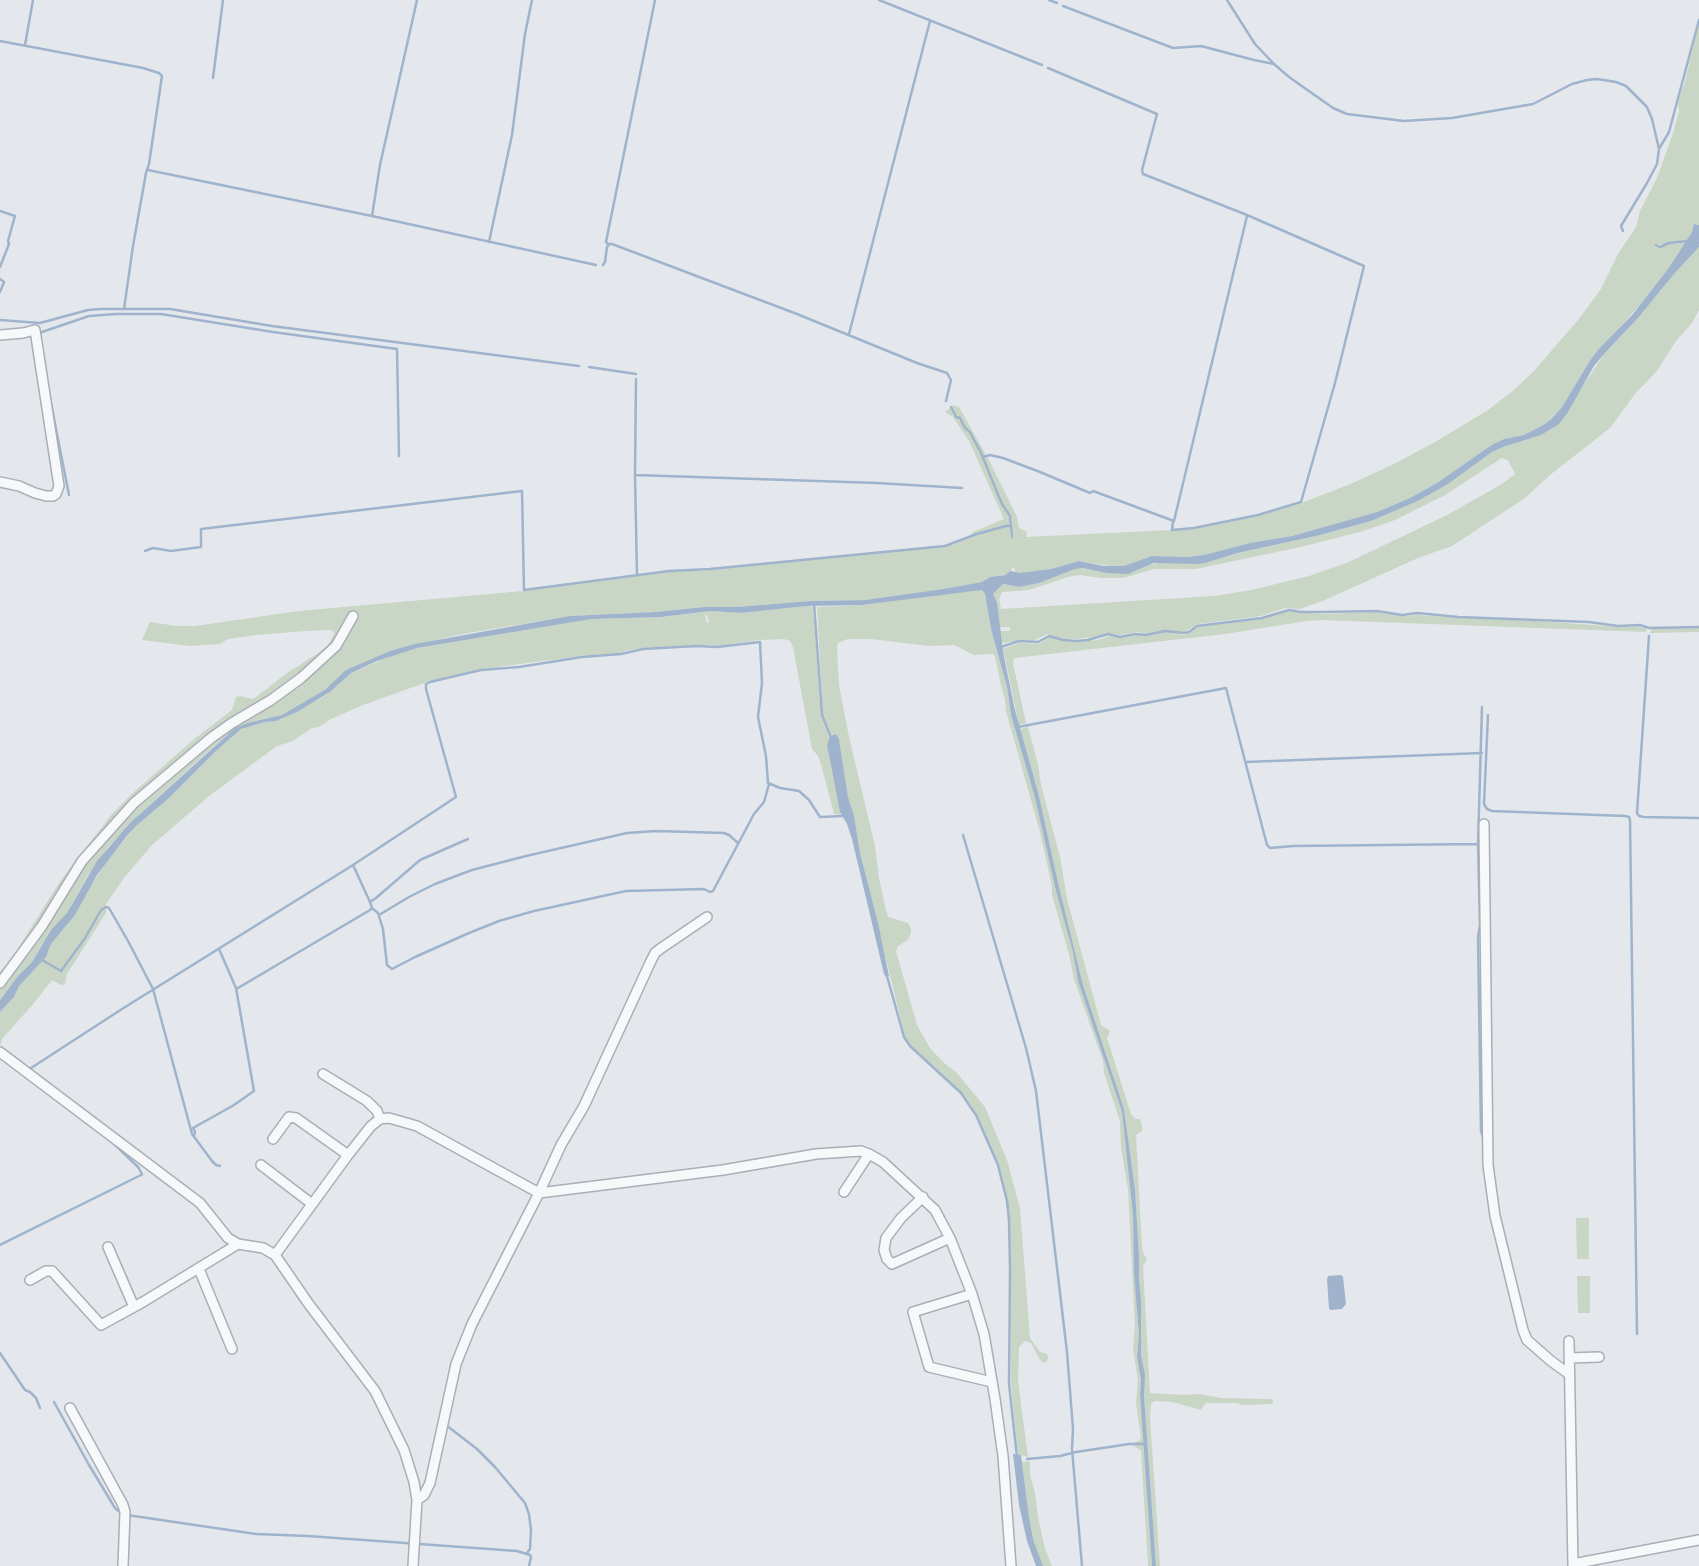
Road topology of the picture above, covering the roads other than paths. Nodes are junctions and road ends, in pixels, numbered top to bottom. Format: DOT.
graph roads {
  1 [pos="0,335"];
  2 [pos="0,482"];
  3 [pos="353,616"];
  4 [pos="1484,824"];
  5 [pos="707,917"];
  6 [pos="0,983"];
  7 [pos="0,1052"];
  8 [pos="323,1074"];
  9 [pos="380,1119"];
  10 [pos="273,1139"];
  11 [pos="869,1154"];
  12 [pos="348,1155"];
  13 [pos="261,1165"];
  14 [pos="844,1192"];
  15 [pos="539,1193"];
  16 [pos="923,1197"];
  17 [pos="312,1204"];
  18 [pos="950,1238"];
  19 [pos="237,1244"];
  20 [pos="108,1247"];
  21 [pos="275,1255"];
  22 [pos="199,1269"];
  23 [pos="30,1280"];
  24 [pos="971,1294"];
  25 [pos="134,1307"];
  26 [pos="1569,1341"];
  27 [pos="232,1349"];
  28 [pos="1600,1357"];
  29 [pos="1569,1358"];
  30 [pos="1569,1374"];
  31 [pos="992,1382"];
  32 [pos="70,1408"];
  33 [pos="417,1500"];
  34 [pos="1699,1540"];
  35 [pos="1573,1565"];
  36 [pos="123,1566"];
  37 [pos="413,1566"];
  38 [pos="1011,1566"];
  1 -- 2 [label="street"];
  3 -- 6 [label="street"];
  4 -- 30 [label="street"];
  5 -- 15 [label="street"];
  7 -- 19 [label="street"];
  8 -- 9 [label="street"];
  9 -- 12 [label="street"];
  9 -- 15 [label="street"];
  10 -- 12 [label="street"];
  11 -- 14 [label="street"];
  11 -- 15 [label="street"];
  11 -- 16 [label="street"];
  12 -- 17 [label="street"];
  13 -- 17 [label="street"];
  15 -- 33 [label="street"];
  16 -- 18 [label="street"];
  16 -- 18 [label="street"];
  17 -- 21 [label="street"];
  18 -- 24 [label="street"];
  19 -- 21 [label="street"];
  19 -- 22 [label="street"];
  20 -- 25 [label="street"];
  21 -- 33 [label="street"];
  22 -- 25 [label="street"];
  22 -- 27 [label="street"];
  23 -- 25 [label="street"];
  24 -- 31 [label="street"];
  24 -- 31 [label="street"];
  26 -- 29 [label="street"];
  28 -- 29 [label="street"];
  29 -- 30 [label="street"];
  30 -- 35 [label="street"];
  31 -- 38 [label="street"];
  32 -- 36 [label="street"];
  33 -- 37 [label="street"];
  34 -- 35 [label="street"];
}
